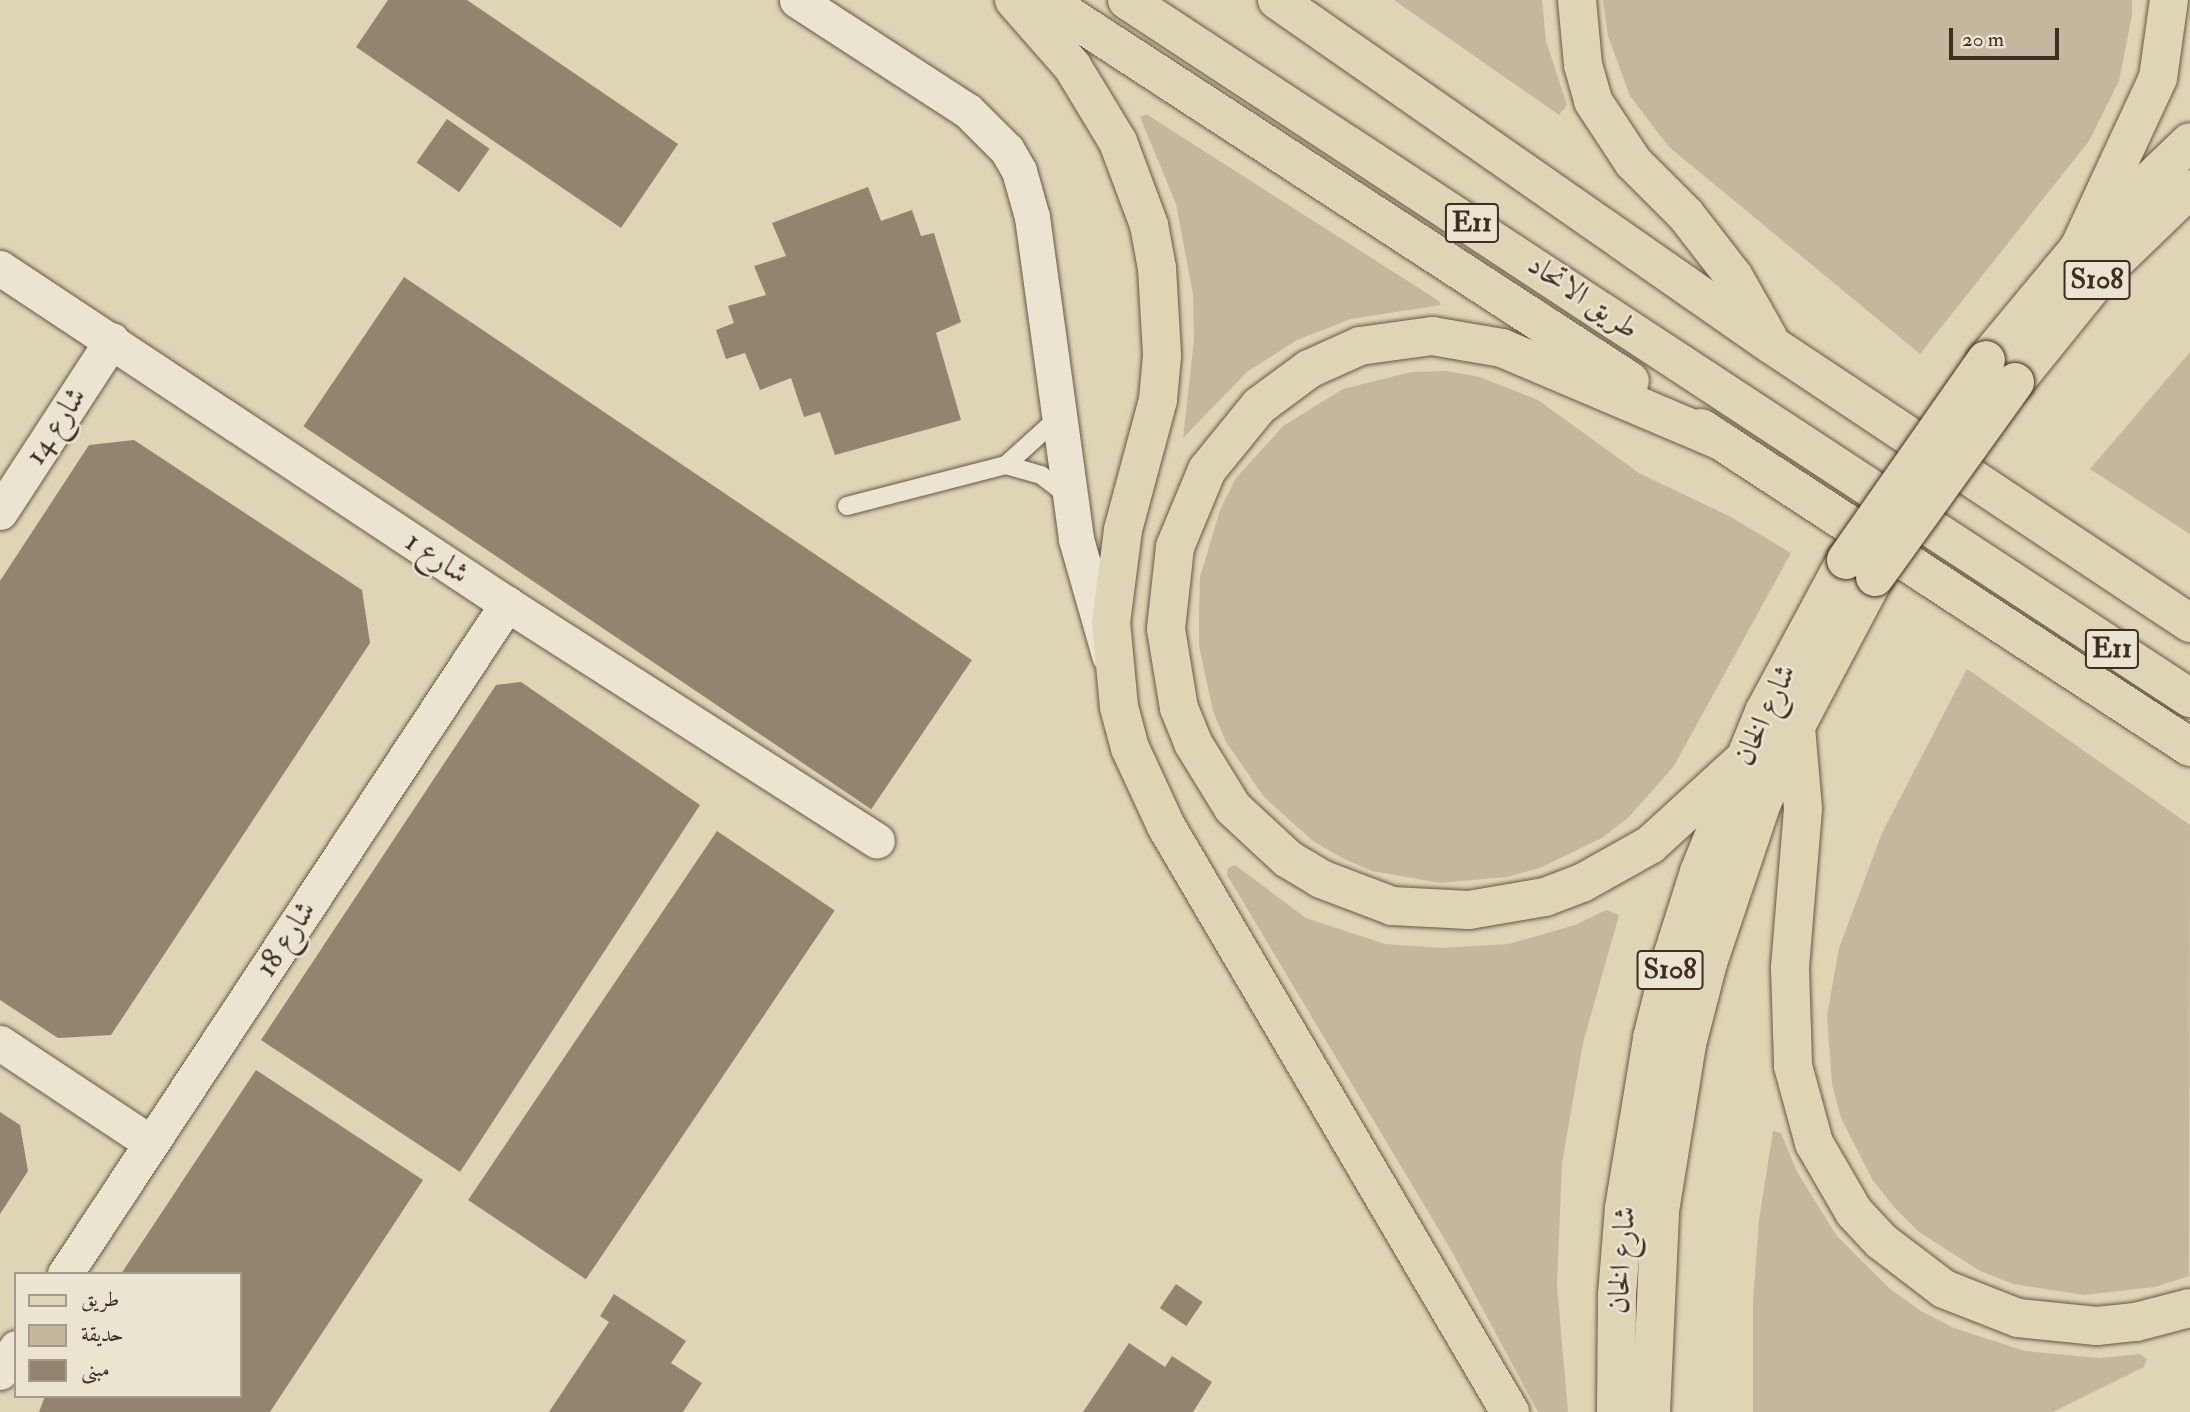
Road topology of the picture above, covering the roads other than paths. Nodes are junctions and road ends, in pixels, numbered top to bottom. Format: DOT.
graph roads {
  1 [pos="797,0"];
  2 [pos="1014,0"];
  3 [pos="1045,0"];
  4 [pos="1128,0"];
  5 [pos="1277,0"];
  6 [pos="1577,0"];
  7 [pos="2169,0"];
  8 [pos="2190,142"];
  9 [pos="2190,189"];
  10 [pos="2079,248"];
  11 [pos="0,268"];
  12 [pos="112,340"];
  13 [pos="1772,345"];
  14 [pos="2000,371"];
  15 [pos="1059,417"];
  16 [pos="1721,441"];
  17 [pos="1006,465"];
  18 [pos="1070,496"];
  19 [pos="847,506"];
  20 [pos="0,512"];
  21 [pos="1861,569"];
  22 [pos="507,604"];
  23 [pos="2190,624"];
  24 [pos="1113,664"];
  25 [pos="2190,698"];
  26 [pos="2142,716"];
  27 [pos="1796,726"];
  28 [pos="2190,747"];
  29 [pos="1743,760"];
  30 [pos="2190,771"];
  31 [pos="877,841"];
  32 [pos="0,1043"];
  33 [pos="151,1143"];
  34 [pos="66,1272"];
  35 [pos="2190,1307"];
  36 [pos="14,1351"];
  37 [pos="0,1372"];
  38 [pos="1510,1412"];
  39 [pos="1616,1412"];
  40 [pos="1651,1412"];
  1 -- 15 [label="street"];
  2 -- 24 [label="main road"];
  3 -- 16 [label="main road"];
  4 -- 25 [label="main road, طريق الاتحاد / E11"];
  5 -- 13 [label="main road, E11"];
  6 -- 13 [label="main road"];
  7 -- 10 [label="main road"];
  8 -- 10 [label="main road, شارع الخان / S108"];
  9 -- 14 [label="main road, شارع الخان / S108"];
  10 -- 14 [label="main road, شارع الخان / S108"];
  11 -- 12 [label="street, شارع 1"];
  12 -- 20 [label="street, شارع 14"];
  12 -- 22 [label="street, شارع 1"];
  13 -- 23 [label="main road, E11"];
  14 -- 21 [label="main road, شارع الخان / S108, bridge"];
  15 -- 17 [label="lane"];
  15 -- 18 [label="street"];
  16 -- 26 [label="main road"];
  16 -- 29 [label="main road"];
  17 -- 18 [label="lane"];
  17 -- 19 [label="lane"];
  18 -- 24 [label="street"];
  21 -- 27 [label="main road, شارع الخان / S108"];
  21 -- 29 [label="main road, شارع الخان / S108"];
  22 -- 31 [label="street, شارع 1"];
  22 -- 33 [label="street, شارع 18"];
  24 -- 38 [label="main road"];
  26 -- 28 [label="main road"];
  26 -- 30 [label="main road"];
  27 -- 35 [label="main road"];
  27 -- 40 [label="main road, شارع الخان / S108"];
  29 -- 39 [label="main road, شارع الخان / S108"];
  32 -- 33 [label="street"];
  33 -- 34 [label="street, شارع 18"];
  36 -- 37 [label="street"];
}
